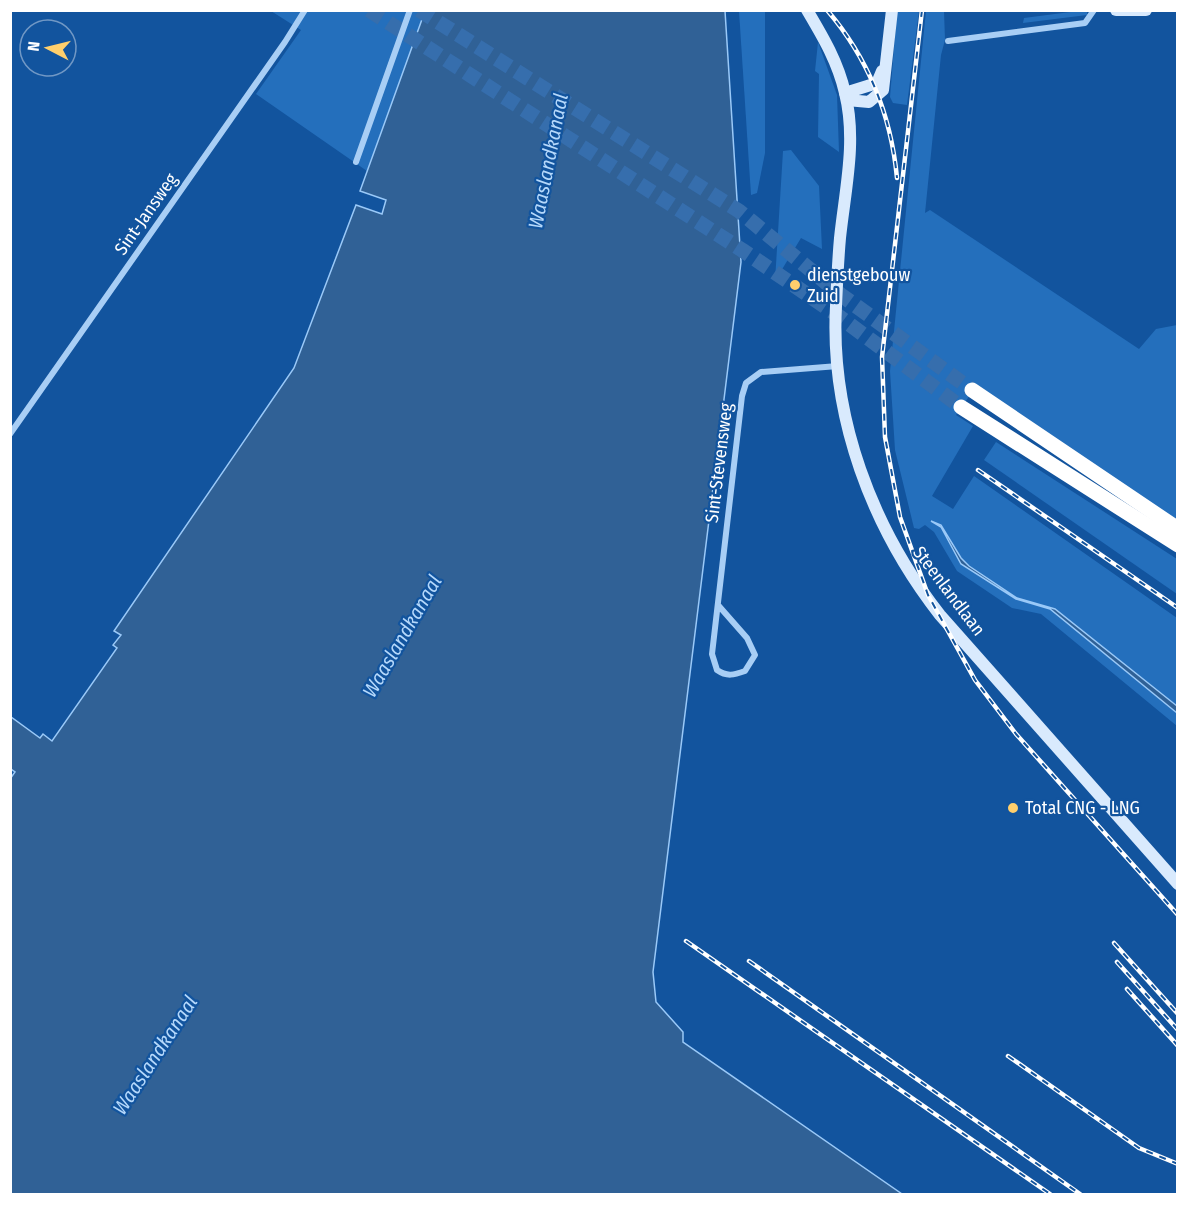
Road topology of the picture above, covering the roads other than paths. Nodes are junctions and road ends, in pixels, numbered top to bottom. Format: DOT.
graph roads {
  1 [pos="305,10"];
  2 [pos="410,10"];
  3 [pos="807,10"];
  4 [pos="813,10"];
  5 [pos="892,10"];
  6 [pos="1094,10"];
  7 [pos="1116,10"];
  8 [pos="1146,10"];
  9 [pos="948,41"];
  10 [pos="849,96"];
  11 [pos="356,162"];
  12 [pos="838,366"];
  13 [pos="972,390"];
  14 [pos="961,407"];
  15 [pos="10,434"];
  16 [pos="1178,529"];
  17 [pos="1178,545"];
  18 [pos="718,605"];
  19 [pos="1178,884"];
  1 -- 15 [label="street, Sint-Jansweg"];
  2 -- 11 [label="street"];
  3 -- 10 [label="main road"];
  4 -- 10 [label="main road"];
  5 -- 10 [label="main road"];
  6 -- 9 [label="street"];
  7 -- 8 [label="main road"];
  10 -- 12 [label="main road, Steenlandlaan"];
  12 -- 18 [label="street, Sint-Stevensweg"];
  12 -- 19 [label="main road, Steenlandlaan"];
  13 -- 16 [label="highway"];
  14 -- 17 [label="highway"];
  18 -- 18 [label="street, Sint-Stevensweg"];
}
